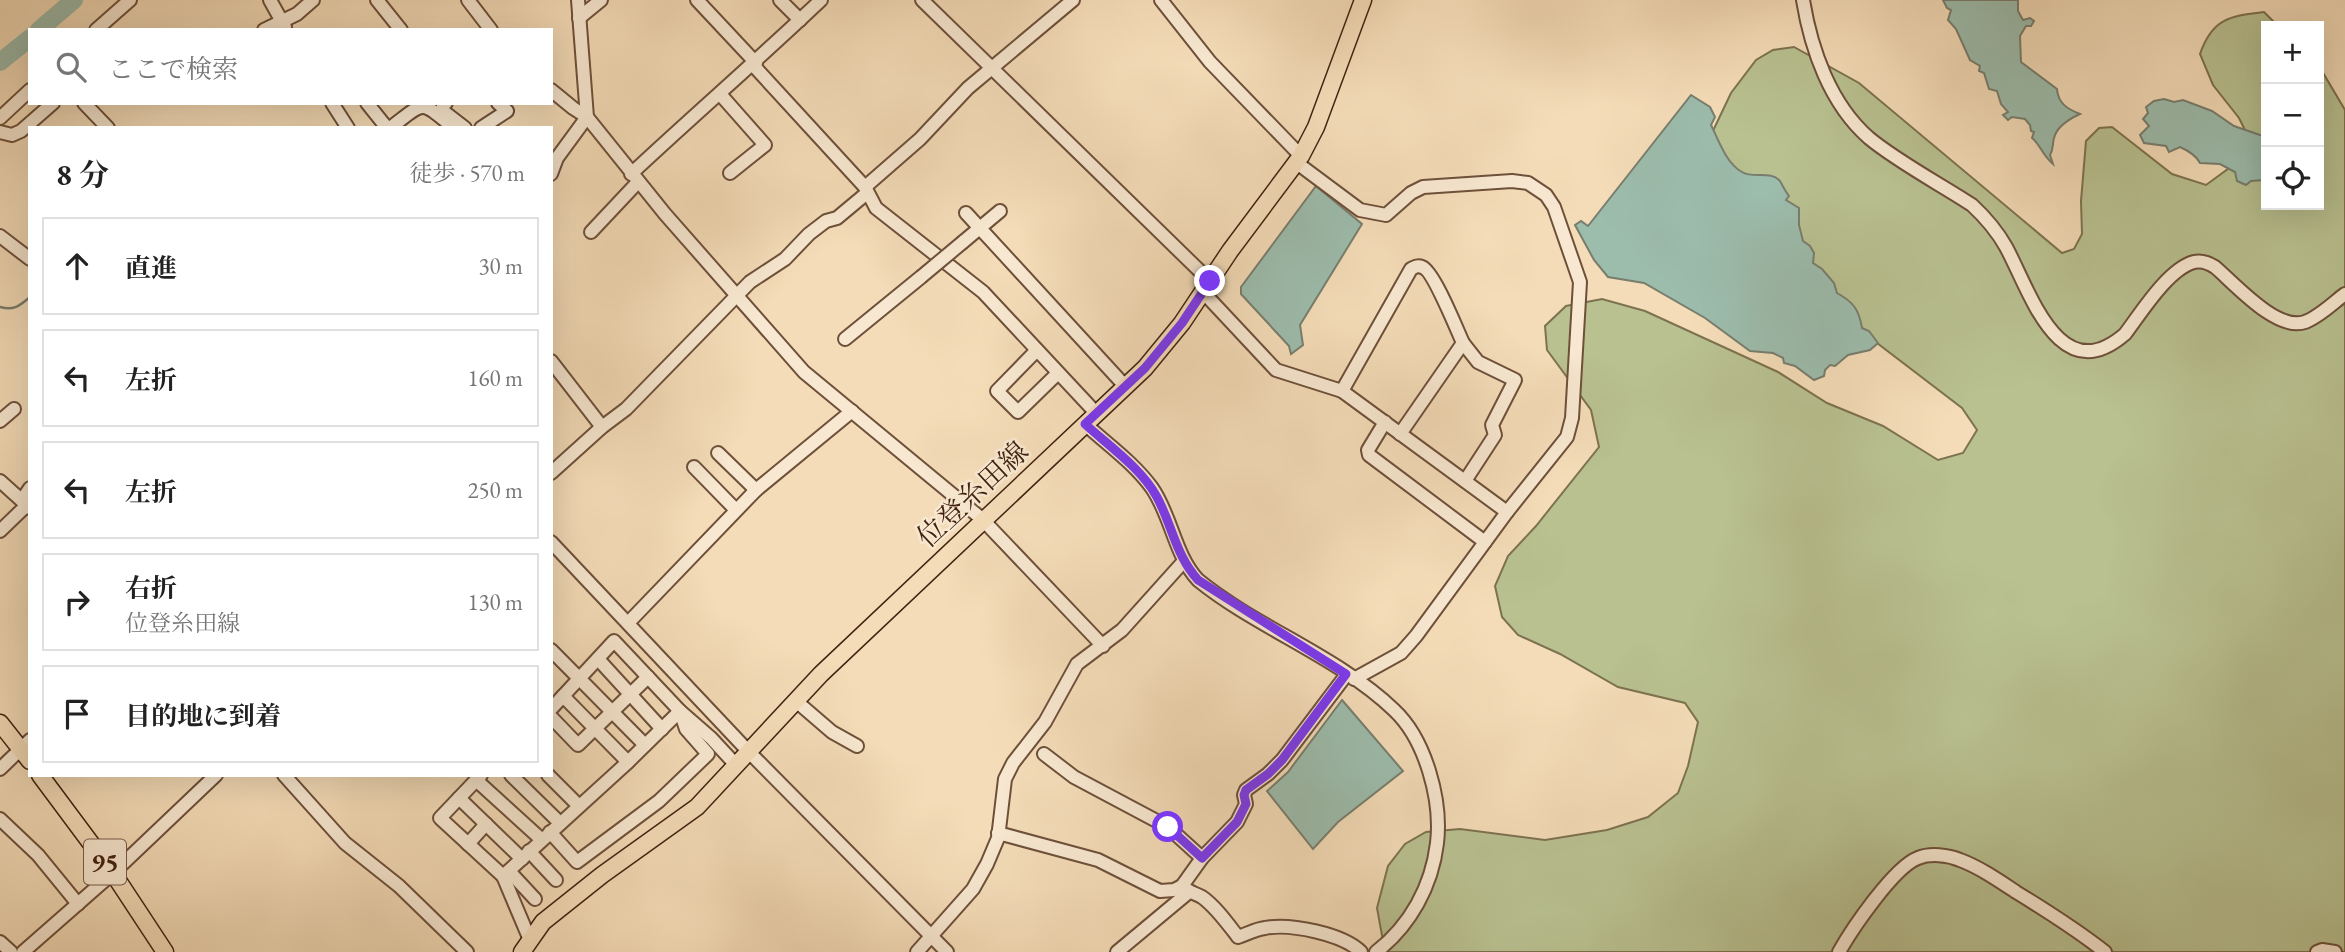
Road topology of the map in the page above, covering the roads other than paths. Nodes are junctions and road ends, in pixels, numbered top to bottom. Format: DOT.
graph roads {
  1 [pos="130,0"];
  2 [pos="270,0"];
  3 [pos="313,0"];
  4 [pos="377,0"];
  5 [pos="468,0"];
  6 [pos="578,0"];
  7 [pos="601,0"];
  8 [pos="697,0"];
  9 [pos="780,0"];
  10 [pos="821,0"];
  11 [pos="922,0"];
  12 [pos="1073,0"];
  13 [pos="1160,0"];
  14 [pos="1363,0"];
  15 [pos="1803,0"];
  16 [pos="579,18"];
  17 [pos="800,20"];
  18 [pos="284,26"];
  19 [pos="484,27"];
  20 [pos="98,28"];
  21 [pos="399,28"];
  22 [pos="755,64"];
  23 [pos="992,67"];
  24 [pos="28,92"];
  25 [pos="553,92"];
  26 [pos="720,94"];
  27 [pos="50,105"];
  28 [pos="86,105"];
  29 [pos="333,105"];
  30 [pos="369,105"];
  31 [pos="443,105"];
  32 [pos="500,105"];
  33 [pos="587,117"];
  34 [pos="0,118"];
  35 [pos="106,126"];
  36 [pos="347,126"];
  37 [pos="386,126"];
  38 [pos="391,126"];
  39 [pos="452,126"];
  40 [pos="462,126"];
  41 [pos="484,126"];
  42 [pos="0,132"];
  43 [pos="1299,160"];
  44 [pos="553,169"];
  45 [pos="730,173"];
  46 [pos="635,178"];
  47 [pos="866,190"];
  48 [pos="1000,211"];
  49 [pos="966,213"];
  50 [pos="979,228"];
  51 [pos="591,232"];
  52 [pos="0,236"];
  53 [pos="28,257"];
  54 [pos="1207,286"];
  55 [pos="2345,294"];
  56 [pos="735,295"];
  57 [pos="845,340"];
  58 [pos="1463,343"];
  59 [pos="1037,351"];
  60 [pos="553,364"];
  61 [pos="1058,373"];
  62 [pos="1125,386"];
  63 [pos="1342,391"];
  64 [pos="14,409"];
  65 [pos="852,411"];
  66 [pos="1090,418"];
  67 [pos="0,421"];
  68 [pos="1385,422"];
  69 [pos="602,427"];
  70 [pos="1400,434"];
  71 [pos="718,453"];
  72 [pos="694,467"];
  73 [pos="553,471"];
  74 [pos="0,481"];
  75 [pos="1465,481"];
  76 [pos="756,490"];
  77 [pos="26,505"];
  78 [pos="736,510"];
  79 [pos="1507,512"];
  80 [pos="982,519"];
  81 [pos="0,531"];
  82 [pos="1485,542"];
  83 [pos="553,544"];
  84 [pos="1184,561"];
  85 [pos="628,623"];
  86 [pos="1103,646"];
  87 [pos="553,652"];
  88 [pos="598,659"];
  89 [pos="648,677"];
  90 [pos="1350,677"];
  91 [pos="579,679"];
  92 [pos="630,694"];
  93 [pos="563,696"];
  94 [pos="796,701"];
  95 [pos="553,707"];
  96 [pos="680,711"];
  97 [pos="612,712"];
  98 [pos="553,720"];
  99 [pos="0,723"];
  100 [pos="595,728"];
  101 [pos="662,729"];
  102 [pos="645,745"];
  103 [pos="858,746"];
  104 [pos="27,750"];
  105 [pos="748,751"];
  106 [pos="1044,754"];
  107 [pos="628,762"];
  108 [pos="736,765"];
  109 [pos="0,769"];
  110 [pos="41,777"];
  111 [pos="214,777"];
  112 [pos="286,777"];
  113 [pos="478,777"];
  114 [pos="513,777"];
  115 [pos="550,777"];
  116 [pos="458,798"];
  117 [pos="579,806"];
  118 [pos="0,819"];
  119 [pos="486,824"];
  120 [pos="551,832"];
  121 [pos="998,833"];
  122 [pos="468,844"];
  123 [pos="525,855"];
  124 [pos="1202,858"];
  125 [pos="113,873"];
  126 [pos="506,873"];
  127 [pos="556,880"];
  128 [pos="1185,889"];
  129 [pos="535,899"];
  130 [pos="78,904"];
  131 [pos="932,937"];
  132 [pos="0,942"];
  133 [pos="526,946"];
  134 [pos="11,952"];
  135 [pos="23,952"];
  136 [pos="165,952"];
  137 [pos="467,952"];
  138 [pos="917,952"];
  139 [pos="947,952"];
  140 [pos="1117,952"];
  141 [pos="1361,952"];
  142 [pos="1376,952"];
  143 [pos="1839,952"];
  144 [pos="2105,952"];
  145 [pos="2317,952"];
  146 [pos="2335,952"];
  1 -- 20 [label="street"];
  2 -- 18 [label="street"];
  3 -- 18 [label="street"];
  4 -- 21 [label="street"];
  5 -- 19 [label="street"];
  6 -- 16 [label="street"];
  7 -- 16 [label="street"];
  8 -- 22 [label="street"];
  9 -- 17 [label="street"];
  10 -- 17 [label="street"];
  11 -- 23 [label="street"];
  12 -- 23 [label="street"];
  13 -- 43 [label="street"];
  14 -- 43 [label="main road, 位登糸田線"];
  15 -- 55 [label="street"];
  16 -- 33 [label="street"];
  17 -- 22 [label="street"];
  22 -- 26 [label="street"];
  22 -- 47 [label="street"];
  23 -- 47 [label="street"];
  23 -- 54 [label="street"];
  24 -- 34 [label="street"];
  25 -- 33 [label="street"];
  26 -- 45 [label="street"];
  26 -- 46 [label="street"];
  27 -- 42 [label="street"];
  28 -- 35 [label="street"];
  29 -- 36 [label="street"];
  30 -- 37 [label="street"];
  31 -- 40 [label="street"];
  32 -- 41 [label="street"];
  33 -- 44 [label="street"];
  33 -- 46 [label="street"];
  38 -- 39 [label="street"];
  43 -- 54 [label="main road, 位登糸田線"];
  43 -- 79 [label="street"];
  46 -- 51 [label="street"];
  46 -- 56 [label="street"];
  47 -- 56 [label="street"];
  47 -- 59 [label="street"];
  48 -- 50 [label="street"];
  49 -- 50 [label="street"];
  50 -- 57 [label="street, bridge"];
  50 -- 62 [label="street"];
  52 -- 53 [label="street"];
  54 -- 62 [label="main road, 位登糸田線"];
  54 -- 63 [label="street"];
  56 -- 65 [label="street"];
  56 -- 69 [label="street"];
  58 -- 63 [label="street"];
  58 -- 70 [label="street"];
  58 -- 75 [label="street"];
  59 -- 61 [label="street"];
  59 -- 61 [label="street"];
  60 -- 69 [label="street"];
  61 -- 66 [label="street"];
  62 -- 66 [label="main road, 位登糸田線"];
  63 -- 68 [label="street"];
  64 -- 67 [label="street"];
  65 -- 76 [label="street"];
  65 -- 80 [label="street"];
  66 -- 80 [label="main road, 位登糸田線"];
  66 -- 84 [label="street"];
  68 -- 70 [label="street"];
  68 -- 82 [label="street"];
  69 -- 73 [label="street"];
  70 -- 75 [label="street"];
  71 -- 76 [label="street"];
  72 -- 78 [label="street"];
  74 -- 77 [label="street"];
  75 -- 79 [label="street"];
  76 -- 78 [label="street"];
  77 -- 81 [label="street"];
  78 -- 85 [label="street"];
  79 -- 82 [label="street"];
  80 -- 86 [label="street"];
  80 -- 94 [label="main road, 位登糸田線"];
  82 -- 90 [label="street"];
  83 -- 85 [label="street"];
  84 -- 86 [label="street"];
  84 -- 90 [label="street"];
  85 -- 105 [label="street"];
  86 -- 121 [label="street"];
  87 -- 91 [label="street"];
  88 -- 89 [label="street"];
  88 -- 91 [label="street"];
  88 -- 92 [label="street"];
  89 -- 92 [label="street"];
  89 -- 96 [label="street"];
  90 -- 124 [label="street"];
  90 -- 142 [label="street"];
  91 -- 93 [label="street"];
  91 -- 97 [label="street"];
  92 -- 97 [label="street"];
  92 -- 101 [label="street"];
  93 -- 95 [label="street"];
  93 -- 100 [label="street"];
  94 -- 103 [label="street"];
  94 -- 105 [label="main road, 位登糸田線"];
  96 -- 101 [label="street"];
  96 -- 108 [label="street"];
  96 -- 120 [label="street"];
  97 -- 100 [label="street"];
  97 -- 102 [label="street"];
  98 -- 100 [label="street"];
  99 -- 104 [label="main road"];
  100 -- 107 [label="street"];
  101 -- 102 [label="street"];
  102 -- 107 [label="street"];
  104 -- 109 [label="street"];
  105 -- 108 [label="main road, 位登糸田線"];
  105 -- 131 [label="street"];
  106 -- 124 [label="street"];
  107 -- 117 [label="street"];
  108 -- 133 [label="main road, 位登糸田線"];
  110 -- 125 [label="main road, 95"];
  111 -- 125 [label="street"];
  112 -- 137 [label="street"];
  113 -- 116 [label="street"];
  113 -- 120 [label="street"];
  114 -- 120 [label="street"];
  115 -- 117 [label="street"];
  116 -- 119 [label="street"];
  116 -- 122 [label="street"];
  117 -- 120 [label="street"];
  118 -- 130 [label="street"];
  119 -- 122 [label="street"];
  119 -- 123 [label="street"];
  120 -- 123 [label="street"];
  121 -- 128 [label="street"];
  121 -- 131 [label="street"];
  122 -- 126 [label="street"];
  123 -- 126 [label="street"];
  123 -- 127 [label="street"];
  124 -- 128 [label="street"];
  125 -- 130 [label="street"];
  125 -- 136 [label="main road, 95"];
  126 -- 129 [label="street"];
  126 -- 133 [label="street"];
  128 -- 140 [label="street"];
  128 -- 141 [label="street"];
  130 -- 135 [label="street"];
  131 -- 138 [label="street"];
  131 -- 139 [label="street"];
  132 -- 134 [label="street"];
  143 -- 144 [label="street"];
  145 -- 146 [label="street"];
}
